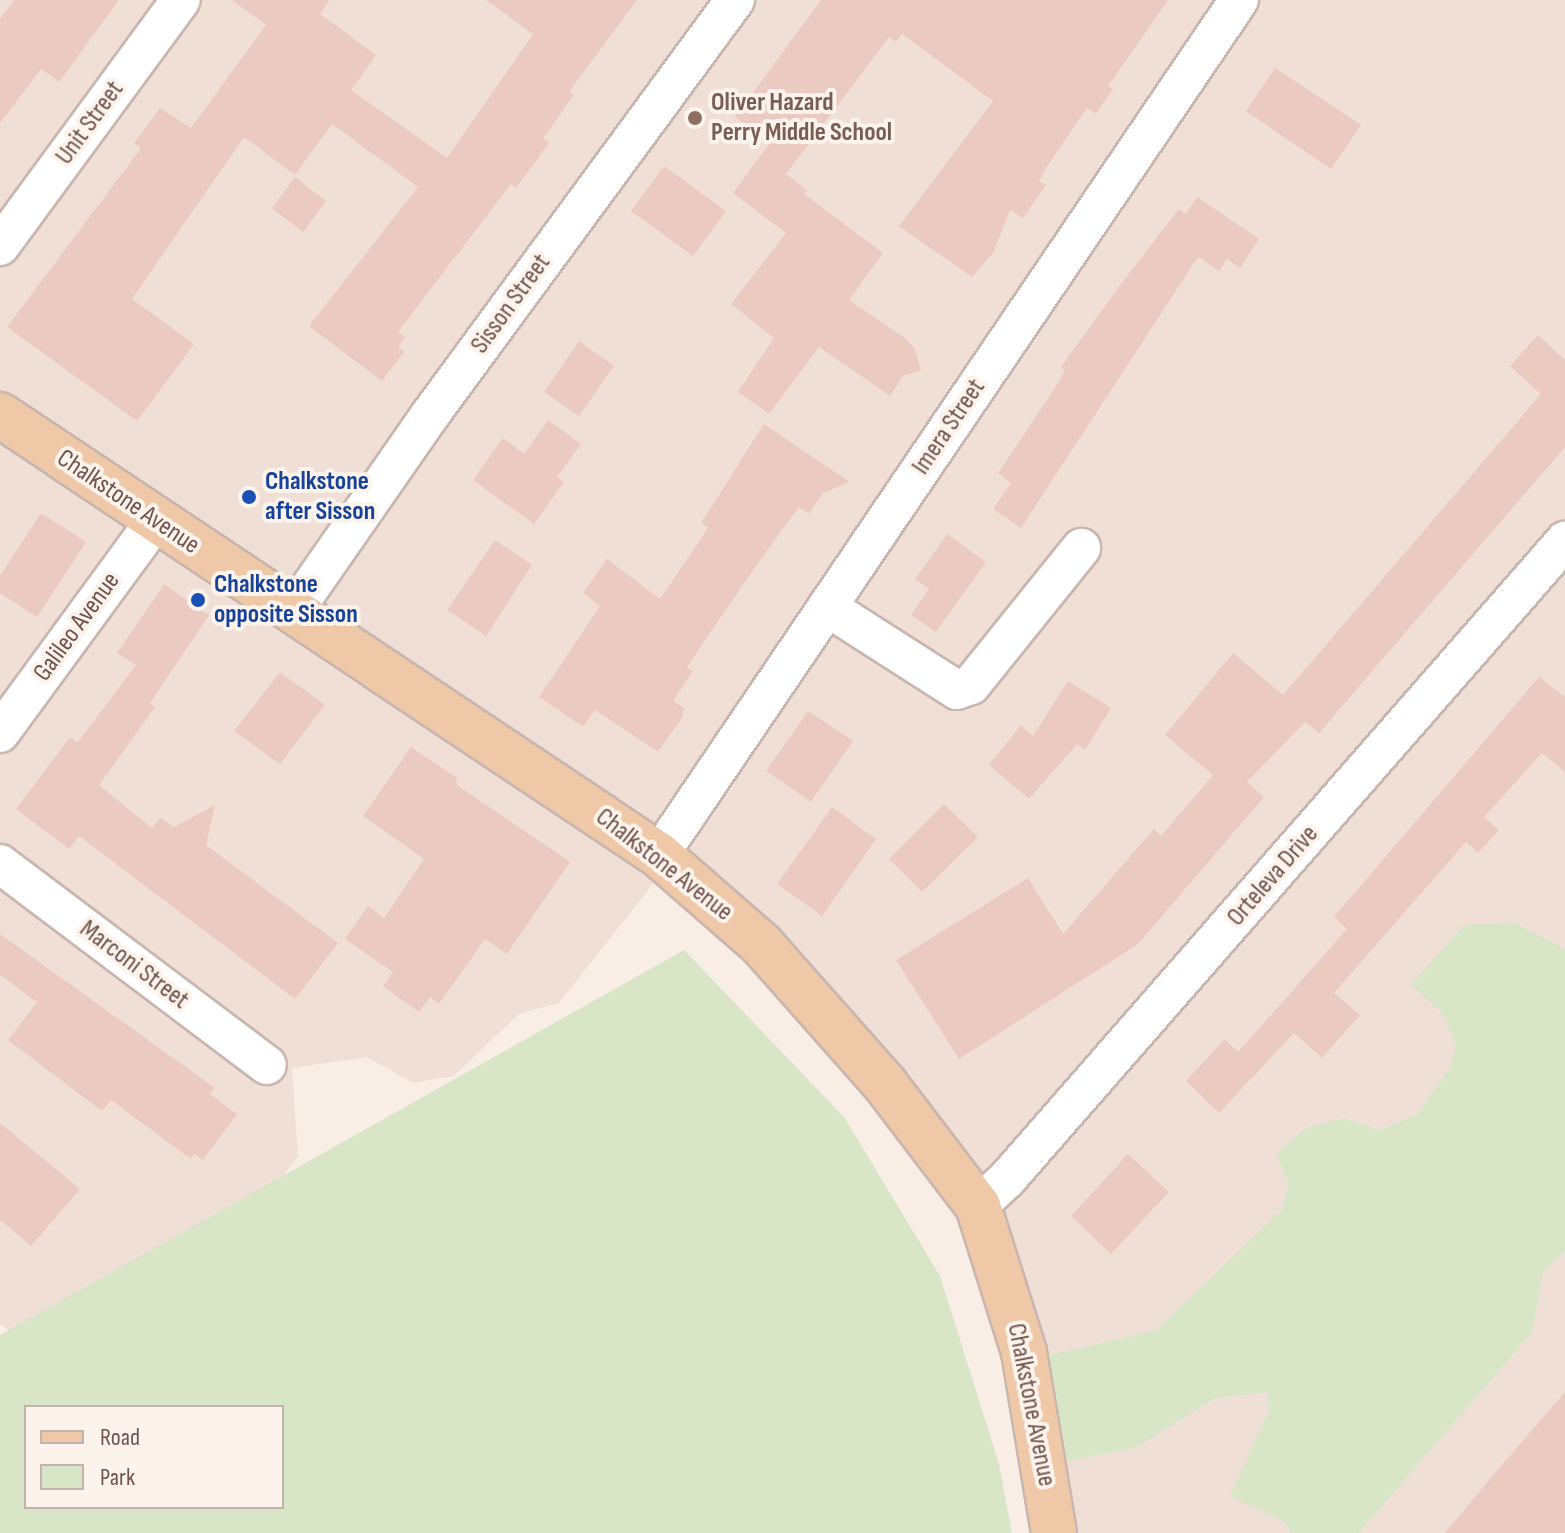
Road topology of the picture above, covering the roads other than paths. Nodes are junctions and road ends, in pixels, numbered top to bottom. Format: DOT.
graph roads {
  1 [pos="181,0"];
  2 [pos="735,0"];
  3 [pos="1239,0"];
  4 [pos="0,246"];
  5 [pos="0,415"];
  6 [pos="155,521"];
  7 [pos="1565,541"];
  8 [pos="1081,548"];
  9 [pos="827,607"];
  10 [pos="293,612"];
  11 [pos="0,733"];
  12 [pos="659,855"];
  13 [pos="0,864"];
  14 [pos="267,1065"];
  15 [pos="978,1206"];
  16 [pos="1054,1533"];
  1 -- 4 [label="street, Unit Street"];
  2 -- 10 [label="street, Sisson Street"];
  3 -- 9 [label="street, Imera Street"];
  5 -- 6 [label="main road, Chalkstone Avenue"];
  6 -- 10 [label="main road, Chalkstone Avenue"];
  6 -- 11 [label="street, Galileo Avenue"];
  7 -- 15 [label="street, Orteleva Drive"];
  8 -- 9 [label="street"];
  9 -- 12 [label="street, Imera Street"];
  10 -- 12 [label="main road, Chalkstone Avenue"];
  12 -- 15 [label="main road, Chalkstone Avenue"];
  13 -- 14 [label="street, Marconi Street"];
  15 -- 16 [label="main road, Chalkstone Avenue"];
}
